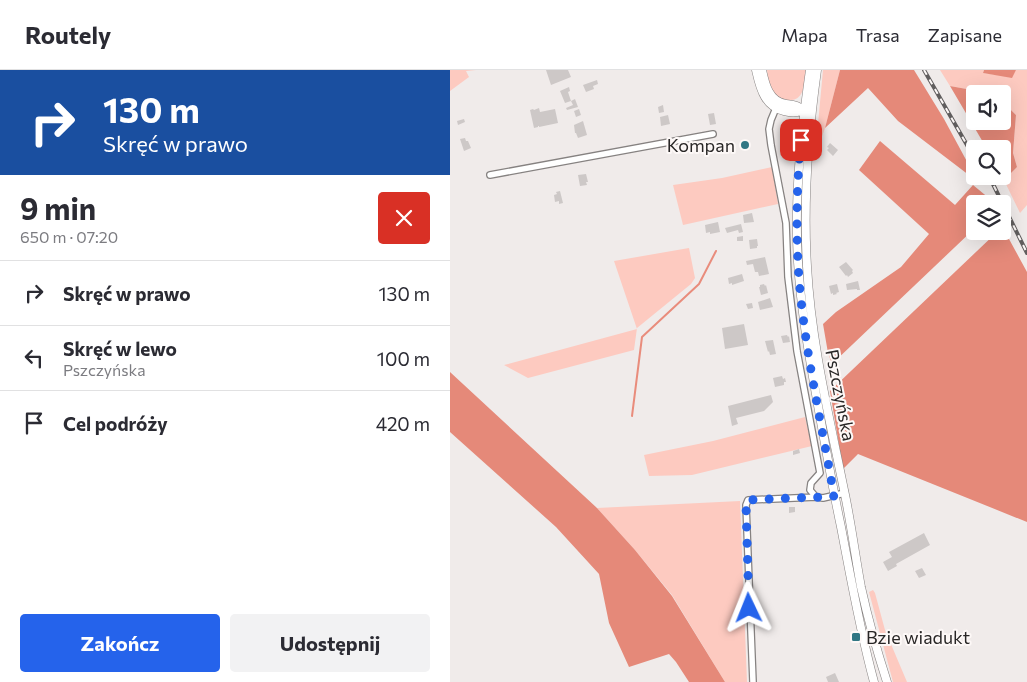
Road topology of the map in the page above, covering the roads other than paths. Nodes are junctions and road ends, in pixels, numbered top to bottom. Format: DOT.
graph roads {
  1 [pos="756,70"];
  2 [pos="762,70"];
  3 [pos="810,70"];
  4 [pos="817,70"];
  5 [pos="807,90"];
  6 [pos="812,105"];
  7 [pos="776,108"];
  8 [pos="790,108"];
  9 [pos="804,111"];
  10 [pos="811,119"];
  11 [pos="802,132"];
  12 [pos="713,134"];
  13 [pos="490,175"];
  14 [pos="845,493"];
  15 [pos="834,496"];
  16 [pos="816,497"];
  17 [pos="752,682"];
  18 [pos="874,682"];
  19 [pos="886,682"];
  1 -- 7 [label="main road"];
  2 -- 8 [label="main road"];
  3 -- 5 [label="main road, Pszczyńska"];
  4 -- 6 [label="main road, Pszczyńska"];
  5 -- 8 [label="main road"];
  5 -- 9 [label="main road, Pszczyńska"];
  6 -- 9 [label="main road"];
  6 -- 10 [label="main road, Pszczyńska"];
  7 -- 8 [label="main road"];
  7 -- 16 [label="street"];
  8 -- 9 [label="main road"];
  8 -- 11 [label="main road"];
  9 -- 10 [label="main road"];
  9 -- 11 [label="main road, Pszczyńska"];
  10 -- 14 [label="main road, Pszczyńska"];
  11 -- 15 [label="main road, Pszczyńska"];
  12 -- 13 [label="street"];
  14 -- 15 [label="street"];
  14 -- 19 [label="main road, Pszczyńska"];
  15 -- 16 [label="street"];
  15 -- 18 [label="main road, Pszczyńska"];
  16 -- 17 [label="street"];
}
